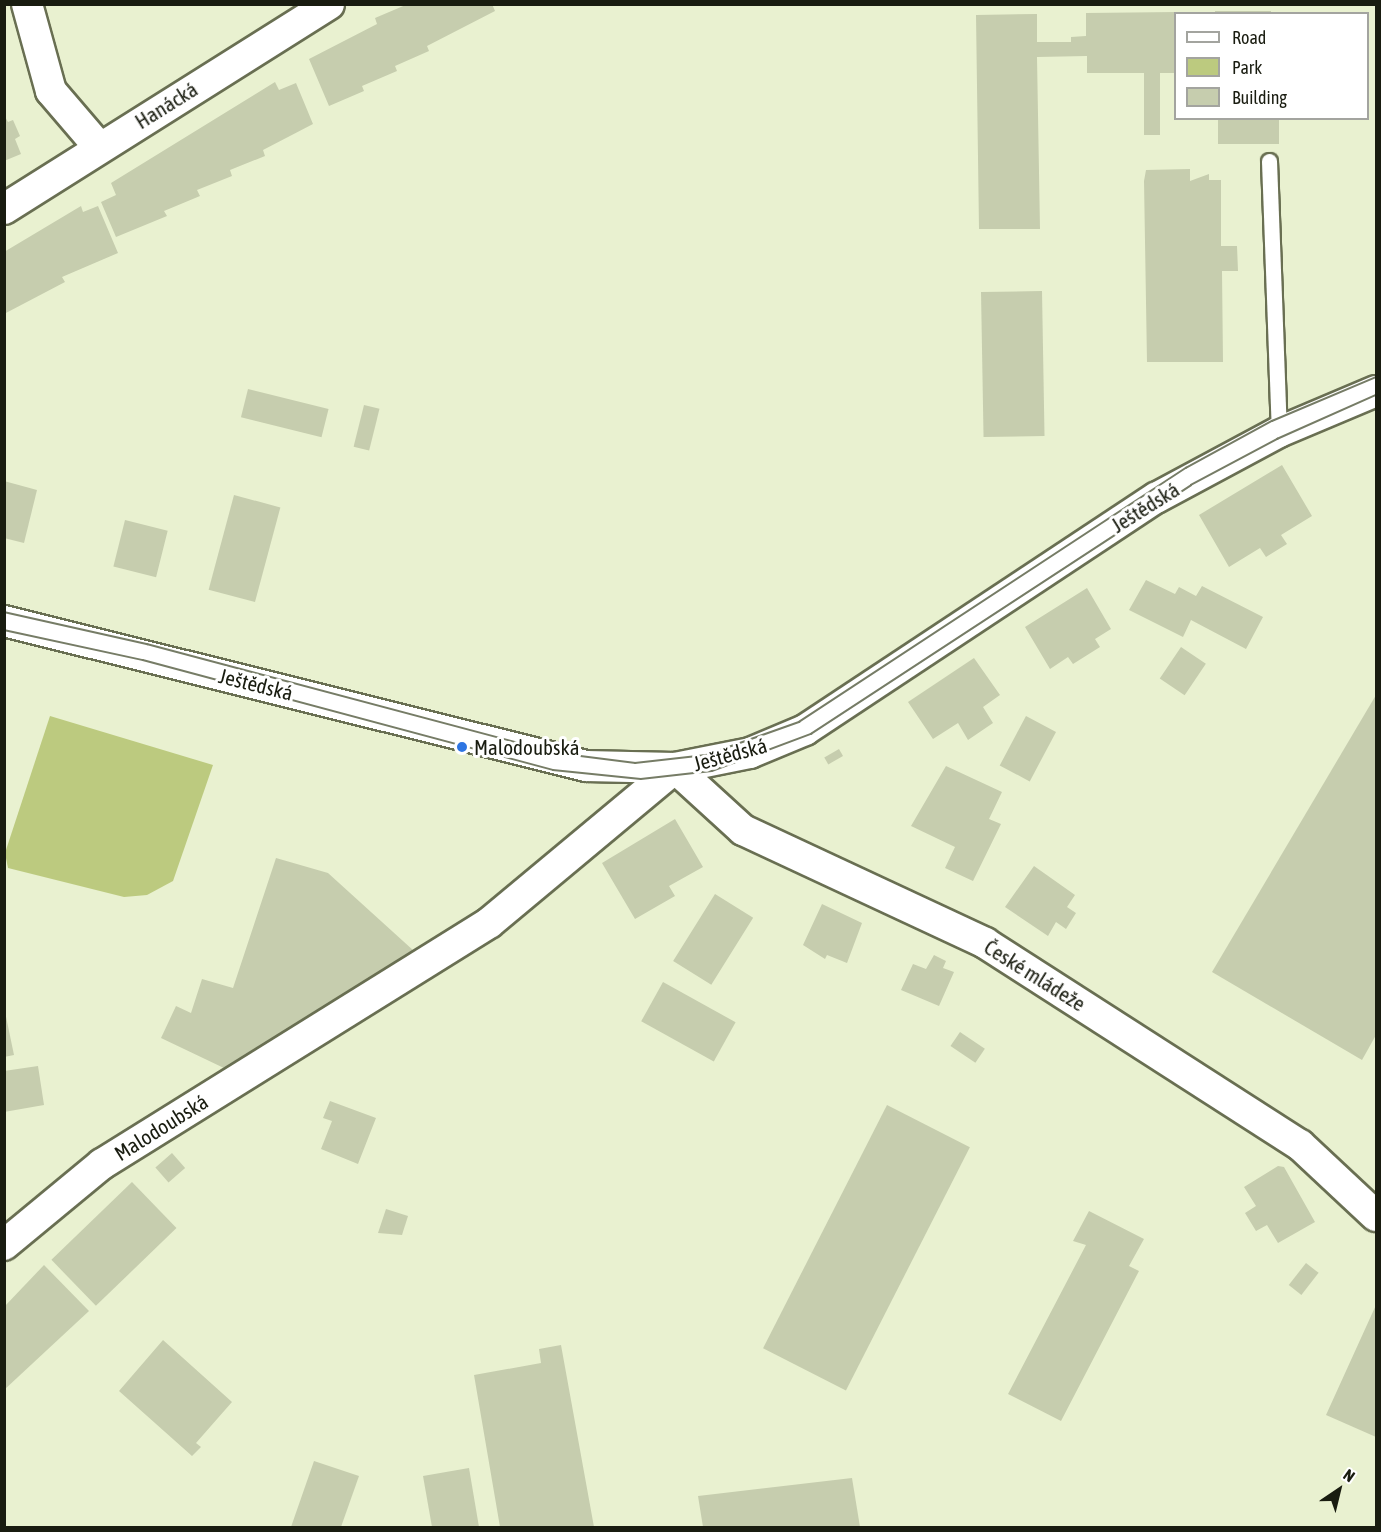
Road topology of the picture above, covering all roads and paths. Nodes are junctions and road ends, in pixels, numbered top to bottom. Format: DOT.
graph roads {
  1 [pos="27,4"];
  2 [pos="329,4"];
  3 [pos="99,147"];
  4 [pos="1269,161"];
  5 [pos="4,209"];
  6 [pos="1377,391"];
  7 [pos="1279,432"];
  8 [pos="4,621"];
  9 [pos="675,768"];
  10 [pos="1377,1216"];
  11 [pos="4,1245"];
  1 -- 3 [label="street"];
  2 -- 3 [label="street, Hanácká"];
  3 -- 5 [label="street, Hanácká"];
  4 -- 7 [label="lane"];
  6 -- 7 [label="street, Ještědská"];
  7 -- 9 [label="street, Ještědská"];
  8 -- 9 [label="street, Ještědská"];
  9 -- 10 [label="street, České mládeže"];
  9 -- 11 [label="street, Malodoubská"];
}
